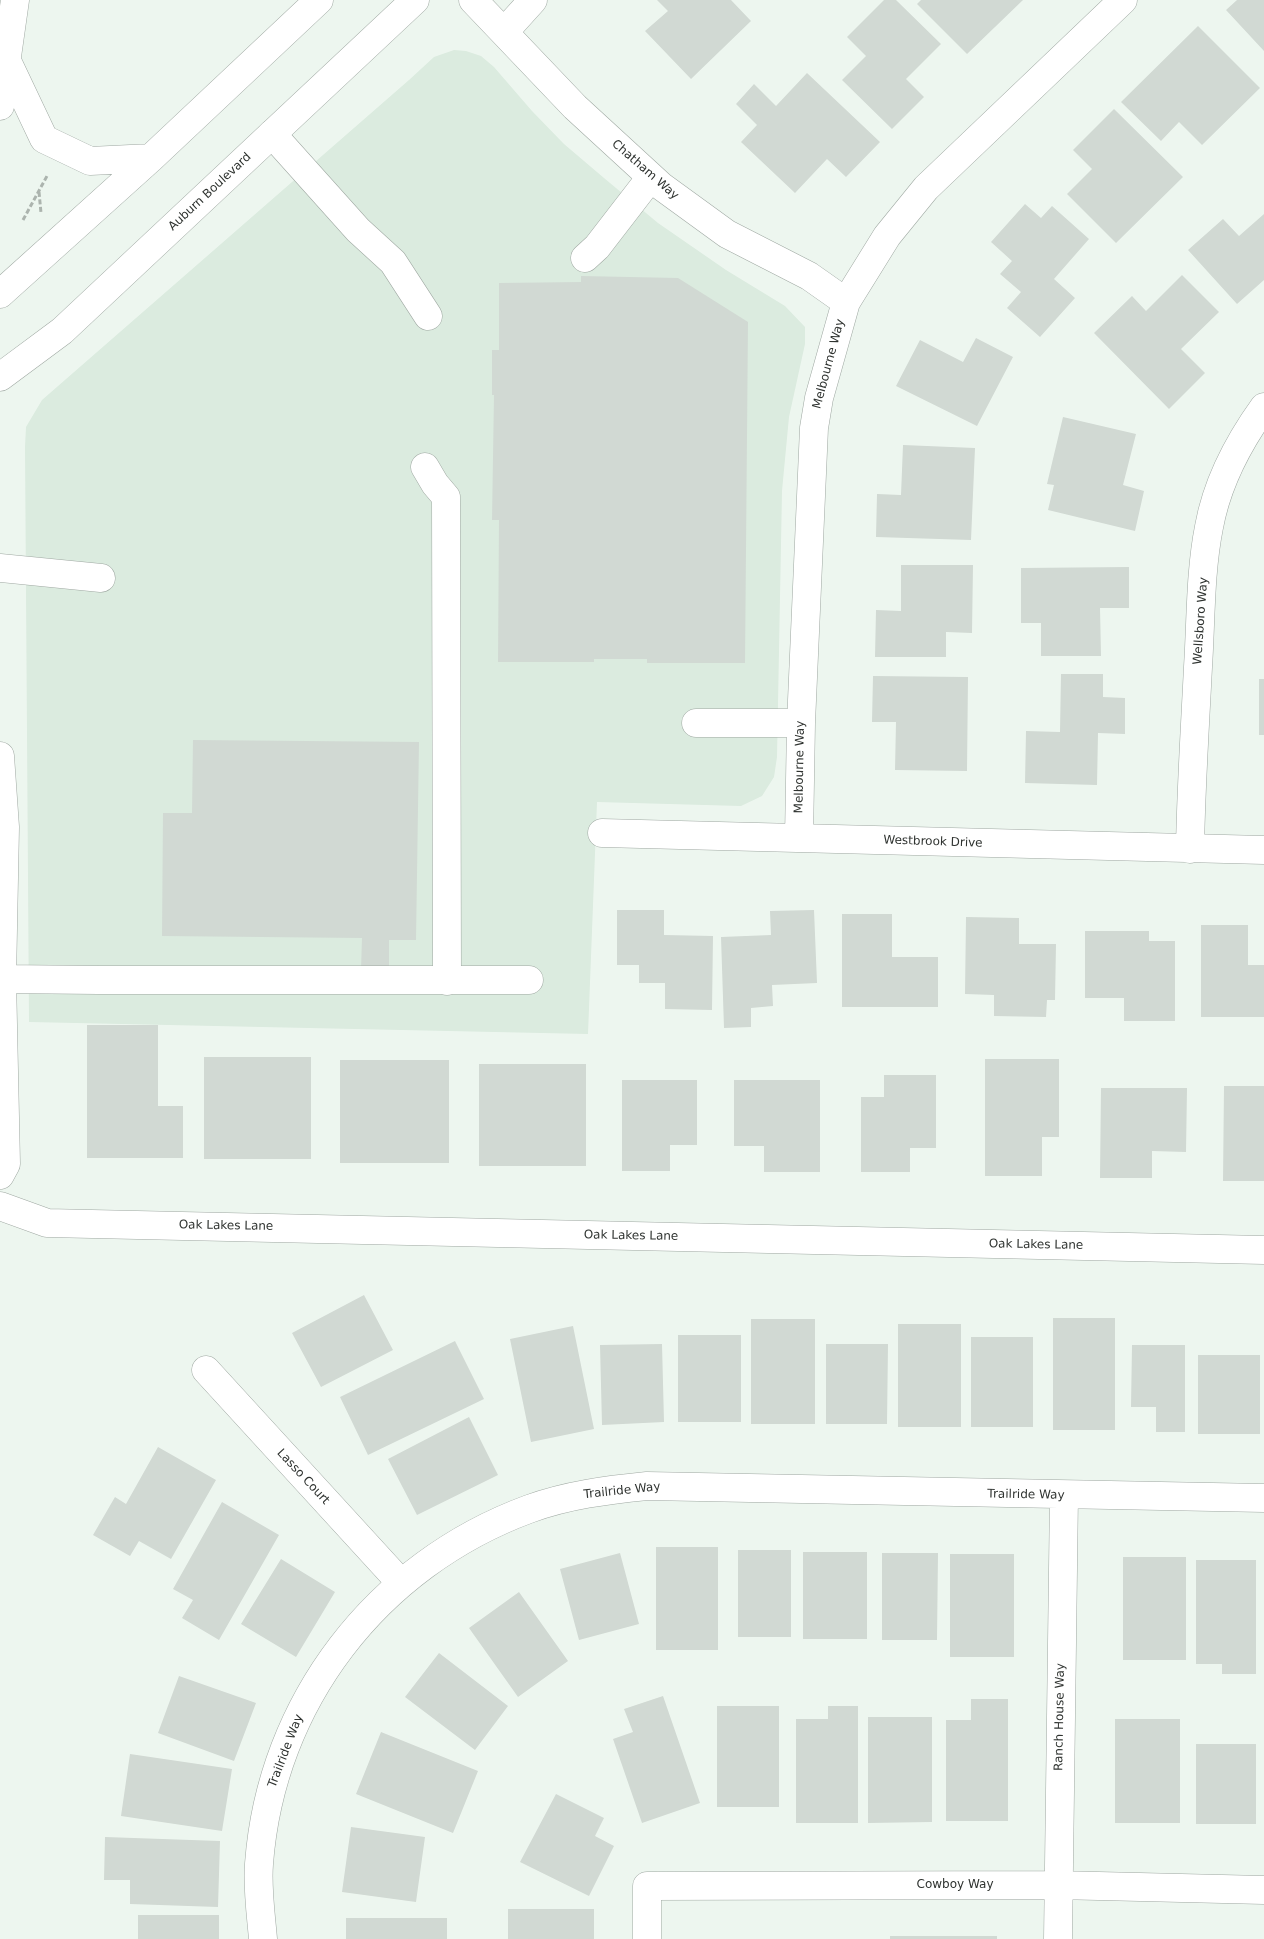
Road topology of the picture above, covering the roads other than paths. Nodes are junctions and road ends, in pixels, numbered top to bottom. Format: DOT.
graph roads {
  1 [pos="15,0"];
  2 [pos="320,0"];
  3 [pos="415,0"];
  4 [pos="473,0"];
  5 [pos="533,0"];
  6 [pos="1123,0"];
  7 [pos="505,31"];
  8 [pos="7,61"];
  9 [pos="0,106"];
  10 [pos="272,134"];
  11 [pos="151,158"];
  12 [pos="651,177"];
  13 [pos="585,258"];
  14 [pos="0,294"];
  15 [pos="846,302"];
  16 [pos="428,316"];
  17 [pos="0,377"];
  18 [pos="1264,407"];
  19 [pos="425,467"];
  20 [pos="0,568"];
  21 [pos="101,578"];
  22 [pos="696,723"];
  23 [pos="800,724"];
  24 [pos="0,756"];
  25 [pos="602,833"];
  26 [pos="799,838"];
  27 [pos="1190,849"];
  28 [pos="1264,850"];
  29 [pos="1,978"];
  30 [pos="529,980"];
  31 [pos="447,981"];
  32 [pos="0,1175"];
  33 [pos="0,1206"];
  34 [pos="1264,1250"];
  35 [pos="206,1370"];
  36 [pos="1064,1495"];
  37 [pos="1264,1498"];
  38 [pos="401,1583"];
  39 [pos="1058,1885"];
  40 [pos="1264,1890"];
  41 [pos="263,1939"];
  42 [pos="647,1939"];
  43 [pos="1058,1939"];
  1 -- 8 [label="street"];
  2 -- 11 [label="street"];
  3 -- 10 [label="street, Auburn Boulevard"];
  4 -- 7 [label="street, Chatham Way"];
  5 -- 7 [label="street"];
  6 -- 15 [label="street, Melbourne Way"];
  7 -- 12 [label="street, Chatham Way"];
  8 -- 9 [label="street"];
  8 -- 11 [label="street"];
  10 -- 16 [label="street"];
  10 -- 17 [label="street, Auburn Boulevard"];
  11 -- 14 [label="street"];
  12 -- 13 [label="street"];
  12 -- 15 [label="street, Chatham Way"];
  15 -- 23 [label="street, Melbourne Way"];
  18 -- 27 [label="street, Wellsboro Way"];
  19 -- 31 [label="street"];
  20 -- 21 [label="street"];
  22 -- 23 [label="street"];
  23 -- 26 [label="street, Melbourne Way"];
  24 -- 29 [label="street"];
  25 -- 26 [label="street, Westbrook Drive"];
  26 -- 27 [label="street, Westbrook Drive"];
  27 -- 28 [label="street, Westbrook Drive"];
  29 -- 31 [label="street"];
  29 -- 32 [label="street"];
  30 -- 31 [label="street"];
  33 -- 34 [label="street, Oak Lakes Lane"];
  35 -- 38 [label="street, Lasso Court"];
  36 -- 37 [label="street, Trailride Way"];
  36 -- 38 [label="street, Trailride Way"];
  36 -- 39 [label="street, Ranch House Way"];
  38 -- 41 [label="street, Trailride Way"];
  39 -- 40 [label="street, Cowboy Way"];
  39 -- 42 [label="street, Cowboy Way"];
  39 -- 43 [label="street, Ranch House Way"];
}
